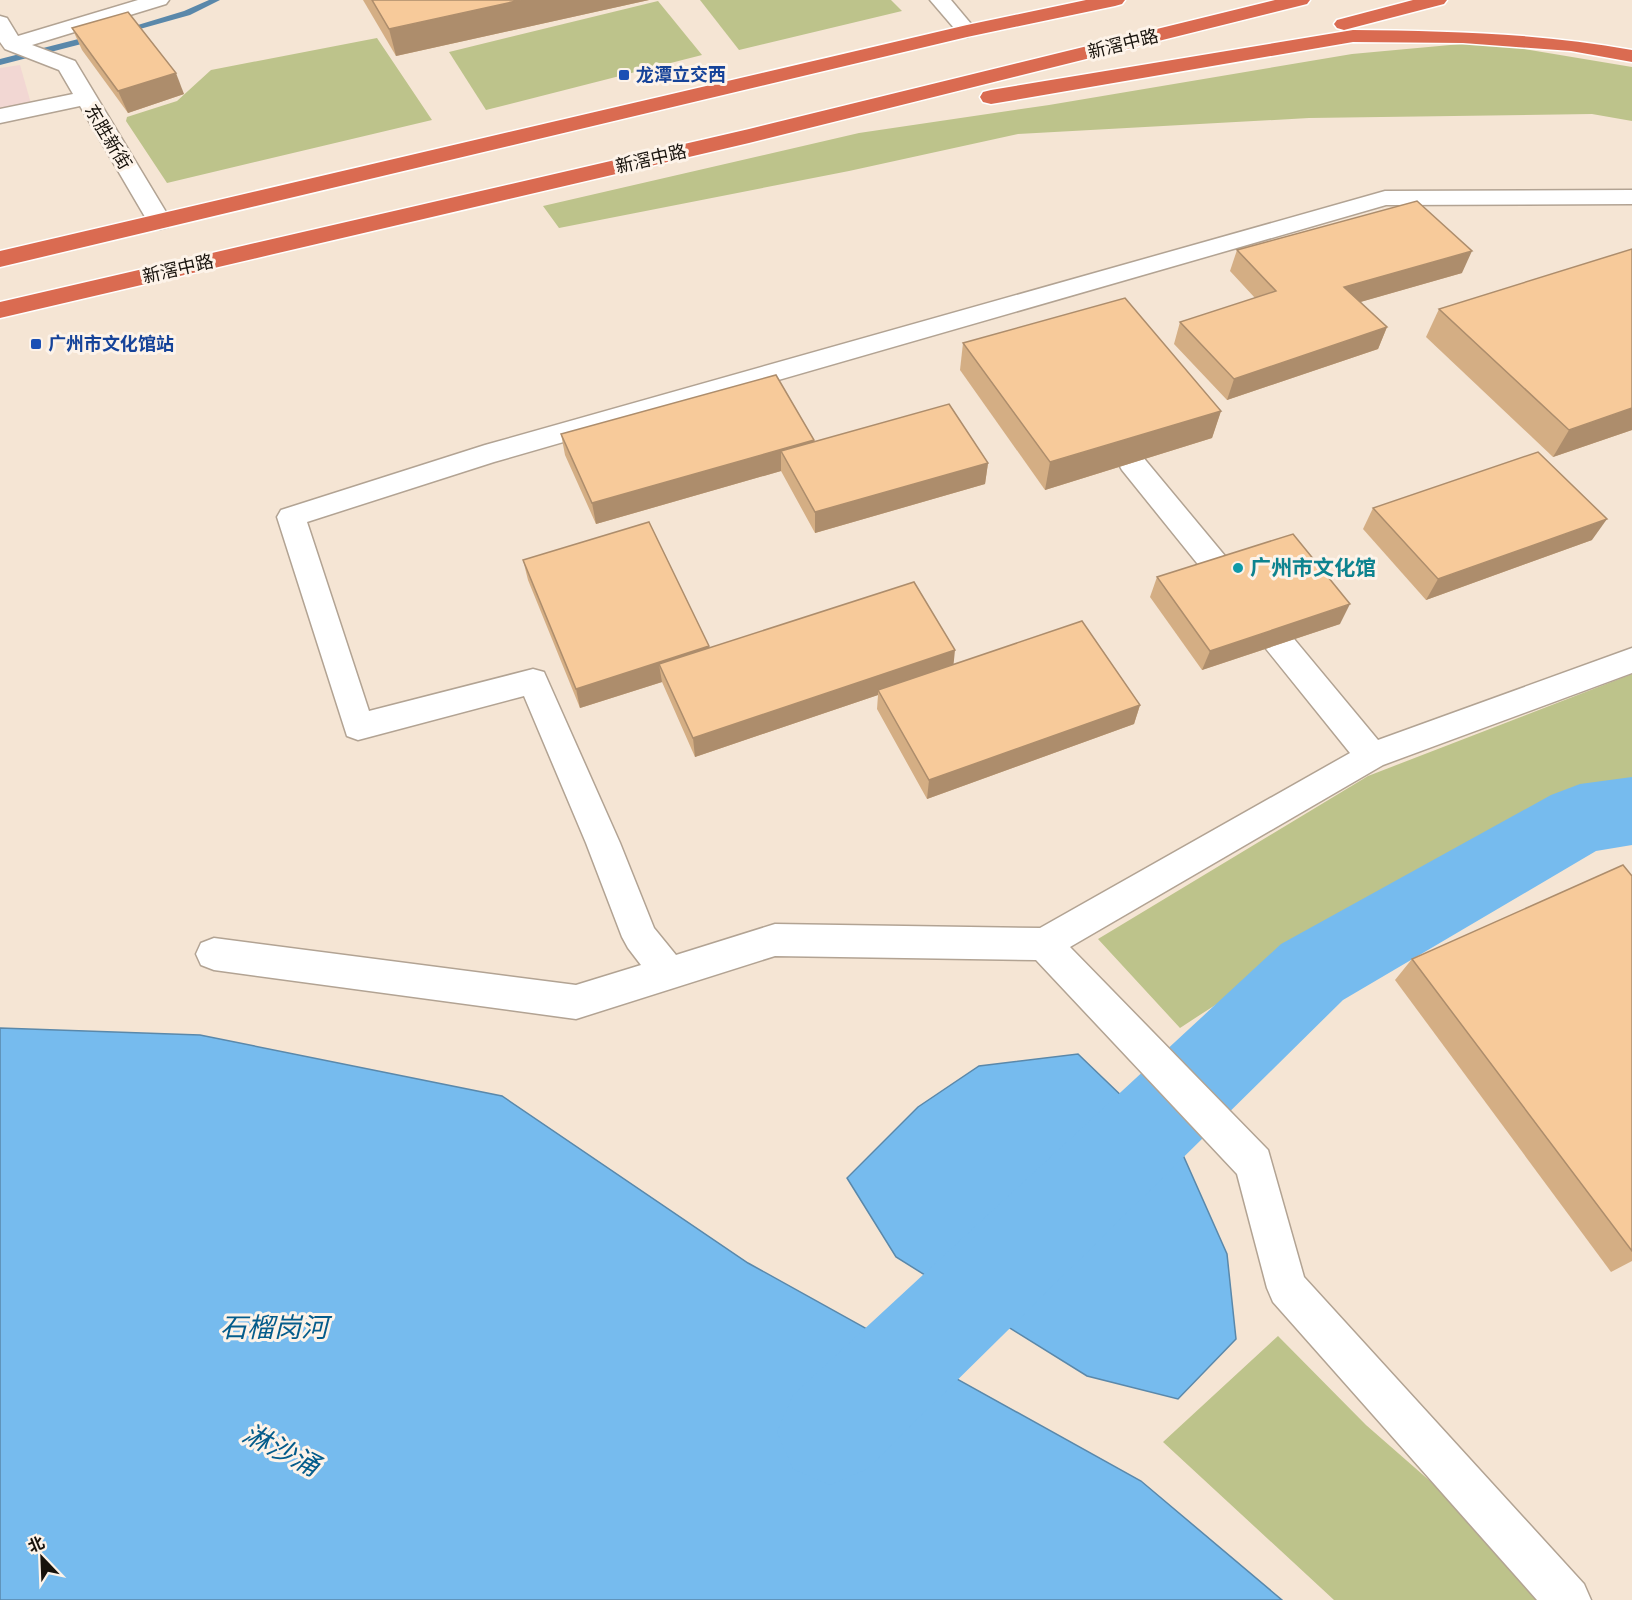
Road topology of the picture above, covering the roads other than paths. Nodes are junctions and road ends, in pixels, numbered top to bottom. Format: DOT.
graph roads {
  1 [pos="159,0"];
  2 [pos="940,0"];
  3 [pos="1064,0"];
  4 [pos="1115,0"];
  5 [pos="1300,0"];
  6 [pos="1437,0"];
  7 [pos="0,22"];
  8 [pos="968,31"];
  9 [pos="16,47"];
  10 [pos="1632,56"];
  11 [pos="1084,81"];
  12 [pos="86,98"];
  13 [pos="0,116"];
  14 [pos="749,136"];
  15 [pos="1632,197"];
  16 [pos="160,222"];
  17 [pos="0,259"];
  18 [pos="0,310"];
  19 [pos="1132,463"];
  20 [pos="1632,660"];
  21 [pos="1372,756"];
  22 [pos="1044,944"];
  23 [pos="214,954"];
  24 [pos="669,973"];
  25 [pos="1568,1600"];
  1 -- 9 [label="street"];
  2 -- 8 [label="street"];
  3 -- 8 [label="highway"];
  4 -- 8 [label="highway"];
  5 -- 14 [label="highway, 新滘中路"];
  6 -- 11 [label="highway"];
  7 -- 9 [label="street"];
  8 -- 16 [label="highway"];
  9 -- 12 [label="street, 东胜新街"];
  10 -- 11 [label="highway"];
  11 -- 14 [label="highway"];
  12 -- 13 [label="street"];
  12 -- 16 [label="street, 东胜新街"];
  14 -- 18 [label="highway, 新滘中路"];
  15 -- 24 [label="street"];
  16 -- 17 [label="highway"];
  19 -- 21 [label="street"];
  20 -- 21 [label="street"];
  21 -- 22 [label="street"];
  22 -- 24 [label="street"];
  22 -- 25 [label="street"];
  23 -- 24 [label="street"];
}
